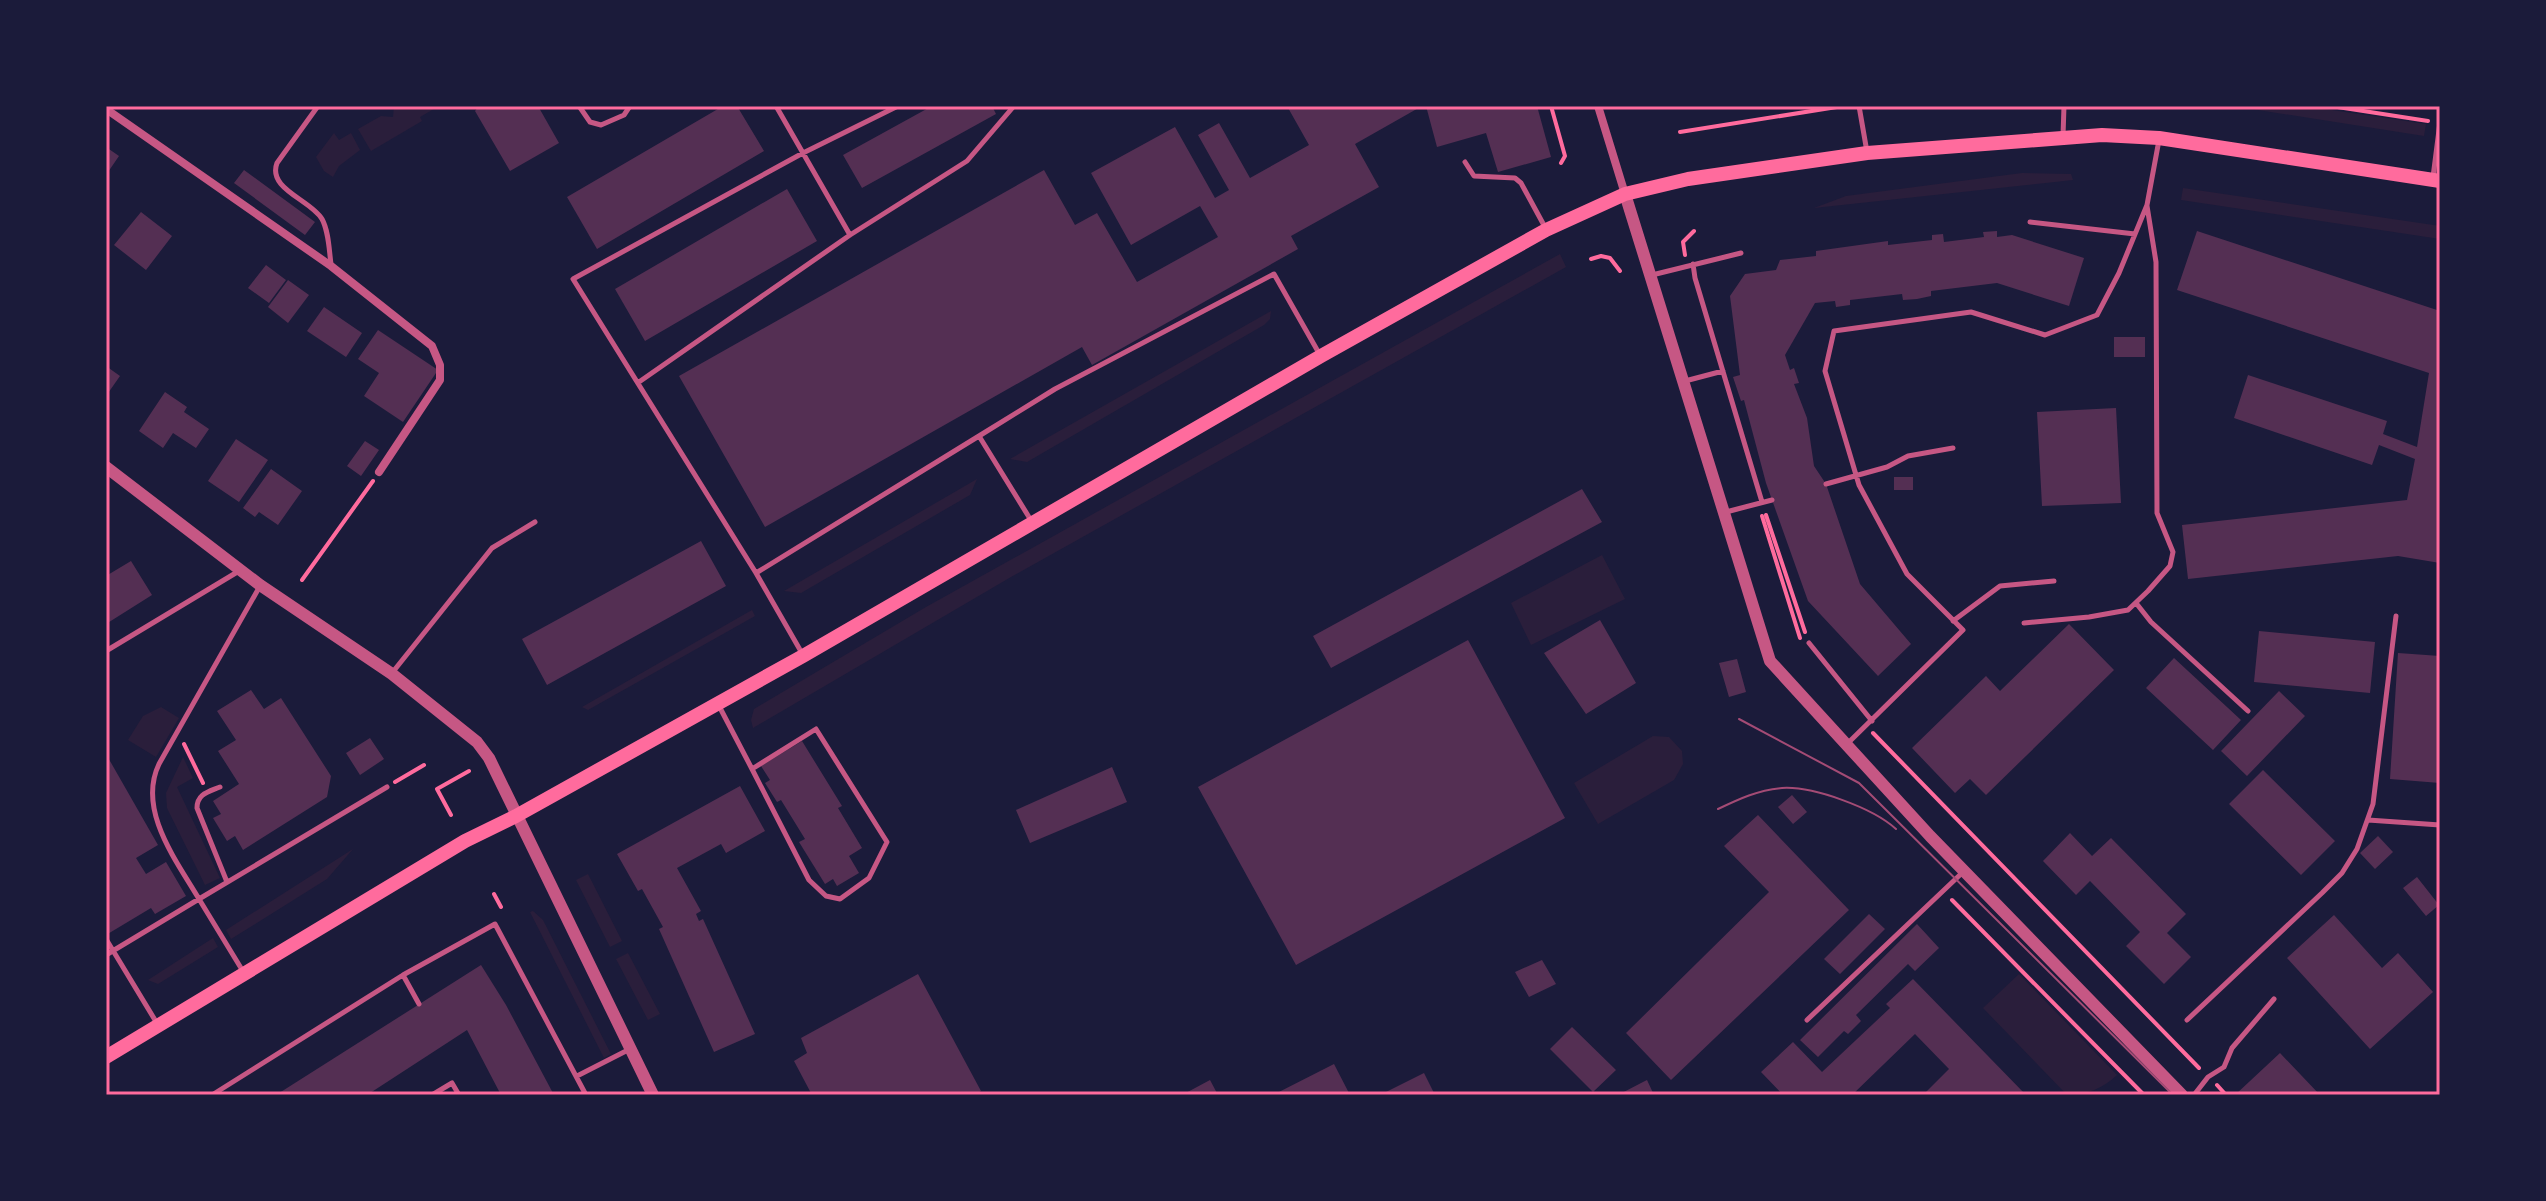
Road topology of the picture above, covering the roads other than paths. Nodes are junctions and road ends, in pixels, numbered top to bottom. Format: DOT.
graph roads {
  1 [pos="318,106"];
  2 [pos="579,106"];
  3 [pos="630,106"];
  4 [pos="776,106"];
  5 [pos="898,106"];
  6 [pos="1014,106"];
  7 [pos="1598,106"];
  8 [pos="1859,106"];
  9 [pos="2064,106"];
  10 [pos="106,109"];
  11 [pos="2440,123"];
  12 [pos="2063,136"];
  13 [pos="2159,138"];
  14 [pos="803,153"];
  15 [pos="1867,153"];
  16 [pos="1465,162"];
  17 [pos="2436,181"];
  18 [pos="1625,194"];
  19 [pos="2147,205"];
  20 [pos="2030,222"];
  21 [pos="1546,230"];
  22 [pos="2135,234"];
  23 [pos="850,235"];
  24 [pos="1741,253"];
  25 [pos="1693,264"];
  26 [pos="331,266"];
  27 [pos="1651,276"];
  28 [pos="1321,356"];
  29 [pos="1723,371"];
  30 [pos="1684,381"];
  31 [pos="639,382"];
  32 [pos="979,436"];
  33 [pos="1953,448"];
  34 [pos="106,467"];
  35 [pos="379,472"];
  36 [pos="1855,474"];
  37 [pos="1826,484"];
  38 [pos="1772,500"];
  39 [pos="1762,502"];
  40 [pos="1724,513"];
  41 [pos="535,522"];
  42 [pos="1033,523"];
  43 [pos="240,570"];
  44 [pos="756,573"];
  45 [pos="2054,581"];
  46 [pos="260,585"];
  47 [pos="2136,603"];
  48 [pos="2396,616"];
  49 [pos="1953,621"];
  50 [pos="2024,623"];
  51 [pos="1809,643"];
  52 [pos="106,651"];
  53 [pos="803,656"];
  54 [pos="392,674"];
  55 [pos="717,703"];
  56 [pos="2248,711"];
  57 [pos="1872,721"];
  58 [pos="1846,744"];
  59 [pos="752,769"];
  60 [pos="220,787"];
  61 [pos="387,787"];
  62 [pos="516,816"];
  63 [pos="2368,820"];
  64 [pos="2440,825"];
  65 [pos="1964,871"];
  66 [pos="227,882"];
  67 [pos="199,899"];
  68 [pos="106,939"];
  69 [pos="113,951"];
  70 [pos="106,955"];
  71 [pos="244,974"];
  72 [pos="403,975"];
  73 [pos="2274,999"];
  74 [pos="419,1004"];
  75 [pos="1807,1020"];
  76 [pos="2187,1020"];
  77 [pos="158,1026"];
  78 [pos="629,1049"];
  79 [pos="106,1057"];
  80 [pos="577,1076"];
  81 [pos="212,1095"];
  82 [pos="432,1095"];
  83 [pos="459,1095"];
  84 [pos="586,1095"];
  85 [pos="653,1095"];
  86 [pos="2182,1095"];
  87 [pos="2194,1095"];
  1 -- 26 [label="lane"];
  2 -- 3 [label="lane"];
  4 -- 14 [label="lane"];
  5 -- 14 [label="lane"];
  6 -- 23 [label="lane"];
  7 -- 18 [label="street"];
  8 -- 15 [label="lane"];
  9 -- 12 [label="lane"];
  10 -- 26 [label="street"];
  11 -- 17 [label="lane"];
  12 -- 13 [label="main road"];
  12 -- 15 [label="main road"];
  13 -- 17 [label="main road"];
  13 -- 19 [label="lane"];
  14 -- 23 [label="lane"];
  14 -- 31 [label="lane"];
  15 -- 18 [label="main road"];
  16 -- 21 [label="lane"];
  18 -- 21 [label="main road"];
  18 -- 27 [label="street"];
  19 -- 22 [label="lane"];
  19 -- 47 [label="lane"];
  20 -- 22 [label="lane"];
  21 -- 28 [label="main road"];
  22 -- 36 [label="lane"];
  23 -- 31 [label="lane"];
  24 -- 25 [label="lane"];
  25 -- 27 [label="lane"];
  25 -- 29 [label="lane"];
  26 -- 35 [label="street"];
  27 -- 30 [label="street"];
  28 -- 32 [label="lane"];
  28 -- 42 [label="main road"];
  29 -- 30 [label="lane"];
  29 -- 39 [label="lane"];
  30 -- 40 [label="street"];
  31 -- 44 [label="lane"];
  32 -- 42 [label="lane"];
  32 -- 44 [label="lane"];
  33 -- 36 [label="lane"];
  34 -- 43 [label="street"];
  36 -- 37 [label="lane"];
  36 -- 49 [label="lane"];
  38 -- 39 [label="lane"];
  39 -- 40 [label="lane"];
  40 -- 58 [label="street"];
  41 -- 54 [label="lane"];
  42 -- 53 [label="main road"];
  43 -- 46 [label="street"];
  43 -- 52 [label="lane"];
  44 -- 53 [label="lane"];
  45 -- 49 [label="lane"];
  46 -- 54 [label="street"];
  46 -- 67 [label="lane"];
  47 -- 50 [label="lane"];
  47 -- 56 [label="lane"];
  48 -- 63 [label="lane"];
  49 -- 57 [label="lane"];
  51 -- 57 [label="lane"];
  53 -- 55 [label="main road"];
  54 -- 62 [label="street"];
  55 -- 59 [label="lane"];
  55 -- 62 [label="main road"];
  57 -- 58 [label="lane"];
  58 -- 65 [label="street"];
  59 -- 59 [label="lane"];
  60 -- 66 [label="lane"];
  61 -- 66 [label="lane"];
  62 -- 71 [label="main road"];
  62 -- 78 [label="street"];
  63 -- 64 [label="lane"];
  63 -- 76 [label="lane"];
  65 -- 75 [label="lane"];
  65 -- 86 [label="street"];
  66 -- 67 [label="lane"];
  67 -- 69 [label="lane"];
  67 -- 71 [label="lane"];
  68 -- 69 [label="lane"];
  69 -- 70 [label="lane"];
  69 -- 77 [label="lane"];
  71 -- 77 [label="main road"];
  72 -- 74 [label="lane"];
  72 -- 80 [label="lane"];
  72 -- 81 [label="lane"];
  73 -- 87 [label="lane"];
  77 -- 79 [label="main road"];
  78 -- 80 [label="lane"];
  78 -- 85 [label="street"];
  80 -- 84 [label="lane"];
  82 -- 83 [label="lane"];
}
